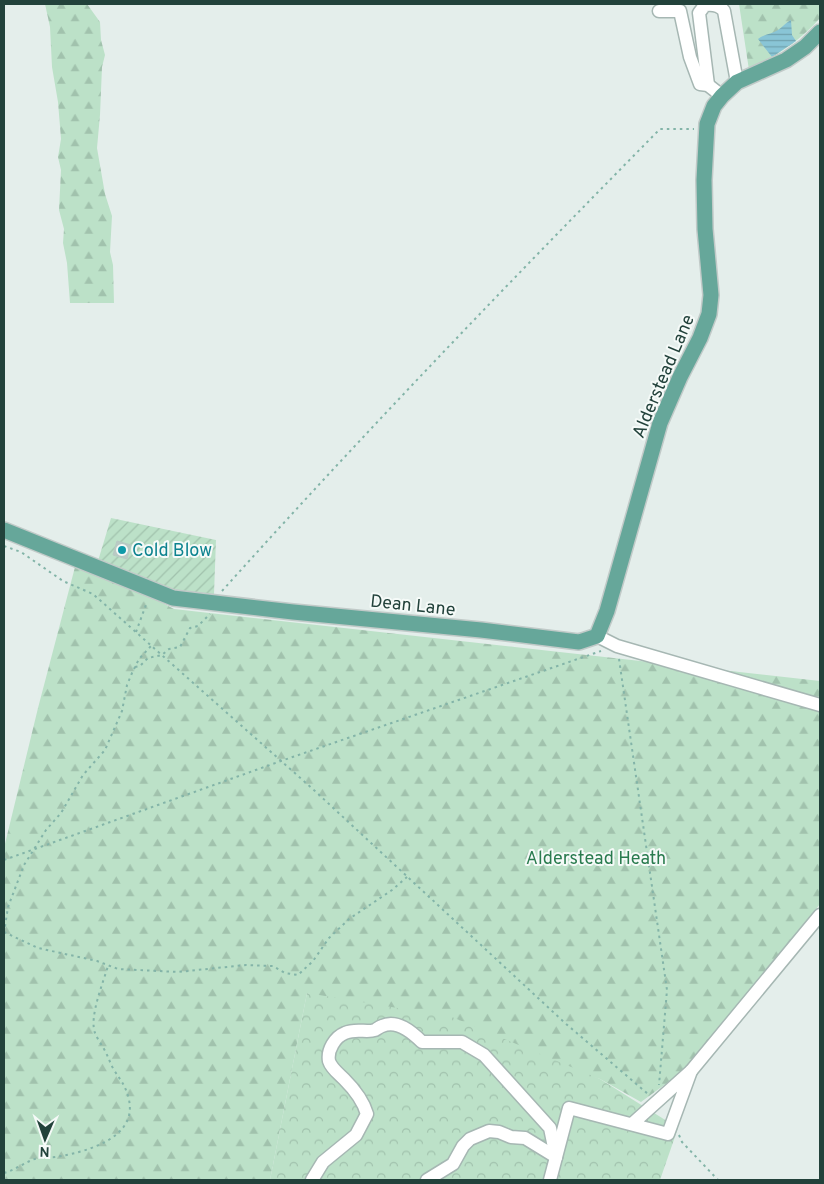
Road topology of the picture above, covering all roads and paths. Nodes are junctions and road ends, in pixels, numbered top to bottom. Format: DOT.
graph roads {
  1 [pos="719,4"];
  2 [pos="659,12"];
  3 [pos="820,32"];
  4 [pos="737,82"];
  5 [pos="708,85"];
  6 [pos="722,96"];
  7 [pos="698,129"];
  8 [pos="4,530"];
  9 [pos="4,546"];
  10 [pos="152,589"];
  11 [pos="218,603"];
  12 [pos="136,632"];
  13 [pos="597,636"];
  14 [pos="152,646"];
  15 [pos="617,646"];
  16 [pos="162,656"];
  17 [pos="135,667"];
  18 [pos="820,705"];
  19 [pos="281,761"];
  20 [pos="34,849"];
  21 [pos="4,860"];
  22 [pos="407,877"];
  23 [pos="820,915"];
  24 [pos="4,932"];
  25 [pos="108,965"];
  26 [pos="691,1072"];
  27 [pos="657,1102"];
  28 [pos="672,1121"];
  29 [pos="632,1124"];
  30 [pos="556,1157"];
  31 [pos="4,1173"];
  32 [pos="312,1180"];
  33 [pos="427,1180"];
  34 [pos="550,1180"];
  35 [pos="718,1180"];
  1 -- 4 [label="street"];
  1 -- 5 [label="street"];
  2 -- 5 [label="street"];
  3 -- 4 [label="main road, Alderstead Lane"];
  4 -- 6 [label="main road, Alderstead Lane"];
  5 -- 6 [label="street"];
  6 -- 13 [label="main road, Alderstead Lane"];
  7 -- 11 [label="path"];
  8 -- 10 [label="main road, Dean Lane"];
  9 -- 12 [label="path"];
  10 -- 11 [label="main road, Dean Lane"];
  10 -- 12 [label="path"];
  11 -- 13 [label="main road, Dean Lane"];
  11 -- 16 [label="path"];
  12 -- 14 [label="path"];
  13 -- 15 [label="street"];
  14 -- 16 [label="path"];
  14 -- 17 [label="path"];
  15 -- 18 [label="street"];
  15 -- 19 [label="path"];
  15 -- 27 [label="path"];
  16 -- 17 [label="path"];
  16 -- 19 [label="path"];
  17 -- 20 [label="path"];
  19 -- 20 [label="path"];
  19 -- 22 [label="path"];
  20 -- 21 [label="path"];
  20 -- 24 [label="path"];
  22 -- 25 [label="path"];
  22 -- 27 [label="path"];
  23 -- 26 [label="street"];
  24 -- 25 [label="path"];
  25 -- 31 [label="path"];
  26 -- 27 [label="street"];
  26 -- 28 [label="street"];
  27 -- 29 [label="street"];
  28 -- 29 [label="street"];
  28 -- 35 [label="path"];
  29 -- 30 [label="street"];
  30 -- 32 [label="street"];
  30 -- 33 [label="street"];
  30 -- 34 [label="street"];
}
